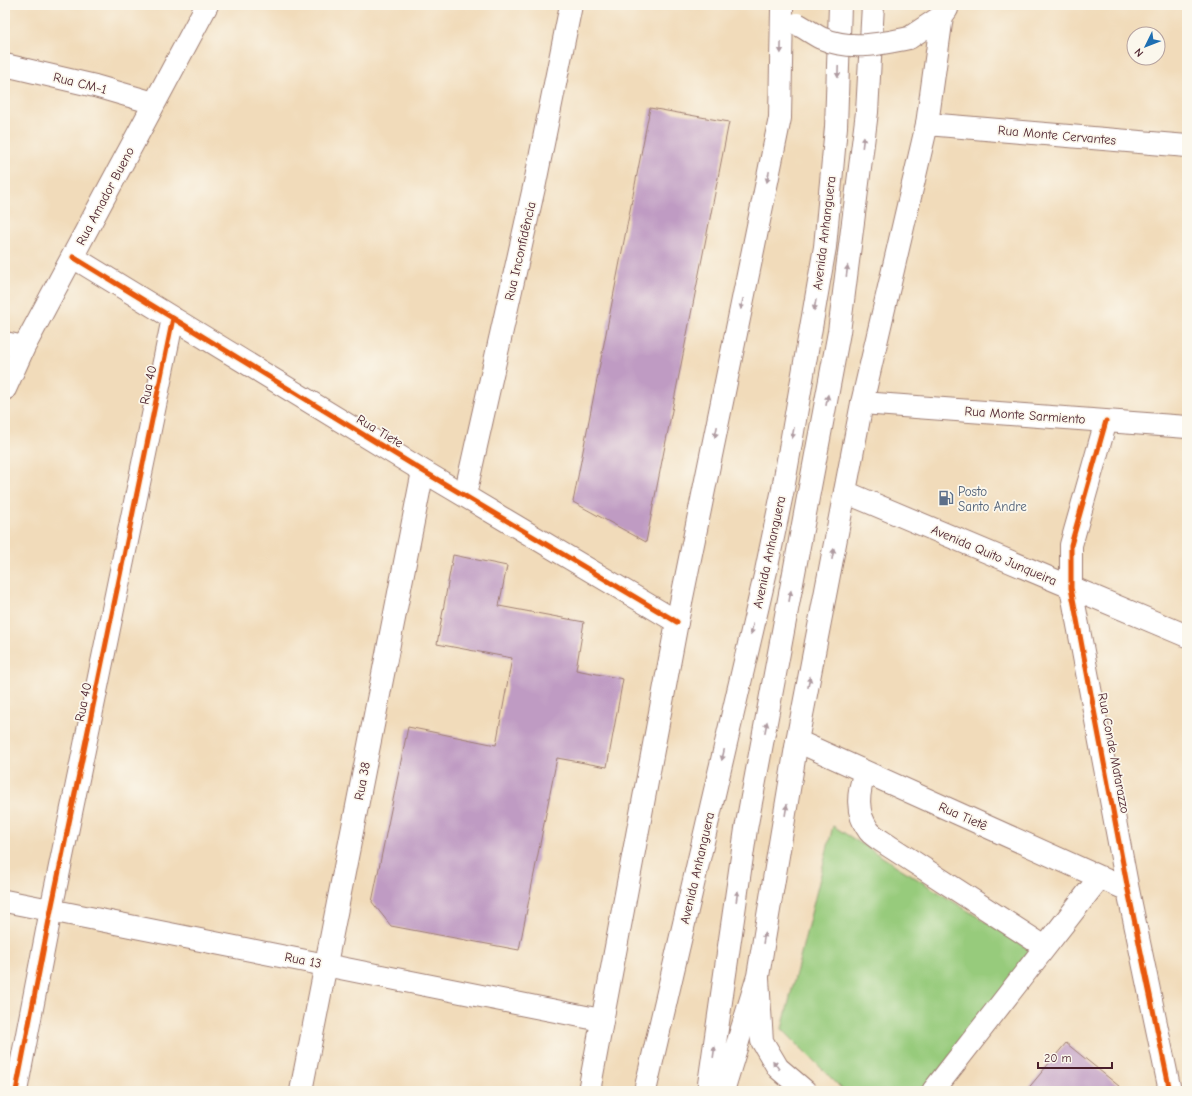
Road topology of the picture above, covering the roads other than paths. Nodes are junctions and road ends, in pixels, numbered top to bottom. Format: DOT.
graph roads {
  1 [pos="207,5"];
  2 [pos="571,5"];
  3 [pos="840,5"];
  4 [pos="873,5"];
  5 [pos="946,11"];
  6 [pos="786,13"];
  7 [pos="5,64"];
  8 [pos="154,103"];
  9 [pos="927,124"];
  10 [pos="1187,146"];
  11 [pos="73,257"];
  12 [pos="173,318"];
  13 [pos="15,345"];
  14 [pos="5,388"];
  15 [pos="862,403"];
  16 [pos="1106,420"];
  17 [pos="1187,427"];
  18 [pos="423,471"];
  19 [pos="845,492"];
  20 [pos="465,495"];
  21 [pos="1071,588"];
  22 [pos="678,622"];
  23 [pos="1187,636"];
  24 [pos="797,741"];
  25 [pos="865,772"];
  26 [pos="1100,877"];
  27 [pos="1128,890"];
  28 [pos="5,900"];
  29 [pos="51,910"];
  30 [pos="1045,947"];
  31 [pos="326,965"];
  32 [pos="758,976"];
  33 [pos="601,1020"];
  34 [pos="16,1091"];
  35 [pos="301,1091"];
  36 [pos="588,1091"];
  37 [pos="645,1091"];
  38 [pos="708,1091"];
  39 [pos="723,1091"];
  40 [pos="805,1091"];
  41 [pos="933,1091"];
  42 [pos="1170,1091"];
  1 -- 8 [label="main road, Rua Amador Bueno"];
  2 -- 20 [label="main road, Rua Inconfidência"];
  3 -- 37 [label="main road, Avenida Anhanguera, one-way"];
  38 -- 4 [label="main road, one-way"];
  5 -- 6 [label="main road, bridge"];
  5 -- 9 [label="main road"];
  6 -- 22 [label="main road, one-way"];
  7 -- 8 [label="main road, Rua CM-1"];
  8 -- 11 [label="main road, Rua Amador Bueno"];
  9 -- 10 [label="main road, Rua Monte Cervantes"];
  9 -- 15 [label="main road"];
  11 -- 12 [label="main road, Rua Tiete"];
  11 -- 13 [label="main road, Rua Amador Bueno"];
  12 -- 18 [label="main road, Rua Tiete"];
  12 -- 29 [label="main road, Rua 40"];
  13 -- 14 [label="main road, Rua Amador Bueno"];
  15 -- 16 [label="main road, Rua Monte Sarmiento"];
  15 -- 19 [label="main road"];
  16 -- 17 [label="main road, Rua Monte Sarmiento"];
  16 -- 21 [label="main road, Rua Conde Matarazzo"];
  18 -- 20 [label="main road, Rua Tiete"];
  18 -- 31 [label="main road, Rua 38"];
  19 -- 21 [label="main road, Avenida Quito Junqueira"];
  24 -- 19 [label="main road, one-way"];
  20 -- 22 [label="main road, Rua Tiete"];
  21 -- 23 [label="main road, Avenida Quito Junqueira"];
  21 -- 27 [label="main road, Rua Conde Matarazzo"];
  22 -- 33 [label="main road"];
  24 -- 25 [label="main road, Rua Tietê"];
  32 -- 24 [label="main road, one-way"];
  25 -- 26 [label="main road, Rua Tietê"];
  25 -- 30 [label="main road"];
  26 -- 27 [label="main road, Rua Tietê"];
  26 -- 30 [label="main road"];
  27 -- 42 [label="main road, Rua Conde Matarazzo"];
  28 -- 29 [label="main road, Rua 13"];
  29 -- 31 [label="main road, Rua 13"];
  29 -- 34 [label="main road, Rua 40"];
  30 -- 41 [label="main road"];
  31 -- 33 [label="main road, Rua 13"];
  31 -- 35 [label="main road, Rua 38"];
  32 -- 39 [label="main road"];
  40 -- 32 [label="main road, one-way"];
  33 -- 36 [label="main road"];
}
